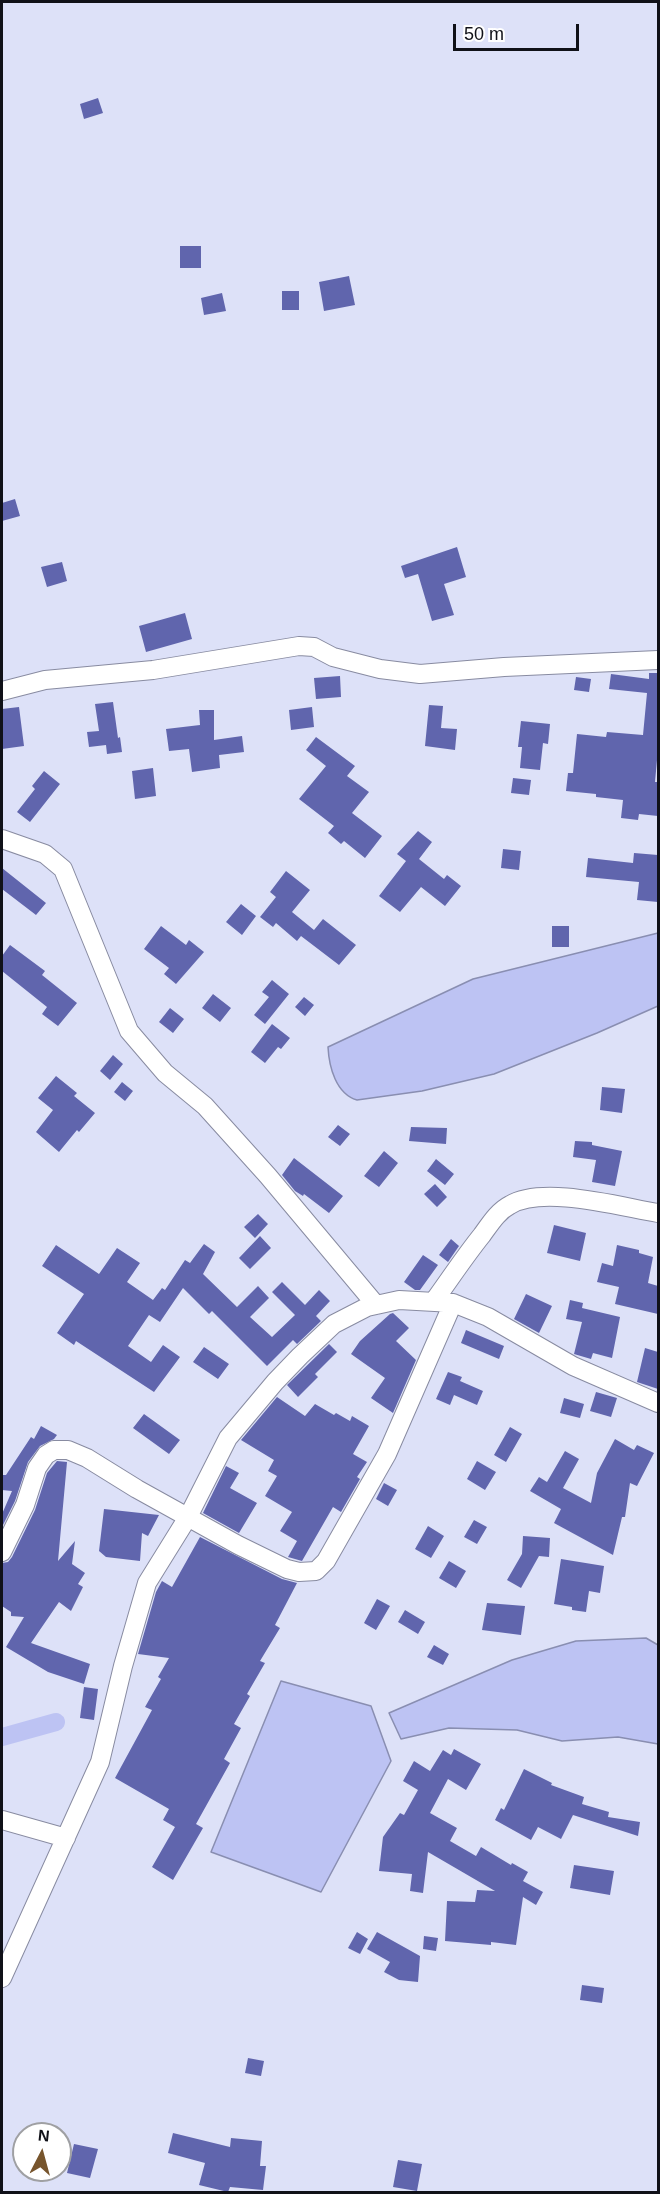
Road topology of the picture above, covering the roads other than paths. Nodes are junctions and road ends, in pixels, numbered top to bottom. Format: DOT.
graph roads {
  1 [pos="658,660"];
  2 [pos="2,691"];
  3 [pos="2,839"];
  4 [pos="658,1213"];
  5 [pos="434,1301"];
  6 [pos="453,1303"];
  7 [pos="376,1305"];
  8 [pos="658,1403"];
  9 [pos="188,1517"];
  10 [pos="2,1552"];
  11 [pos="2,1820"];
  12 [pos="66,1838"];
  13 [pos="2,1978"];
  1 -- 2 [label="street"];
  3 -- 7 [label="street"];
  4 -- 5 [label="street"];
  5 -- 6 [label="street"];
  5 -- 7 [label="street"];
  6 -- 8 [label="street"];
  6 -- 9 [label="street"];
  7 -- 9 [label="street"];
  9 -- 10 [label="street"];
  9 -- 12 [label="street"];
  11 -- 12 [label="street"];
  12 -- 13 [label="street"];
}
